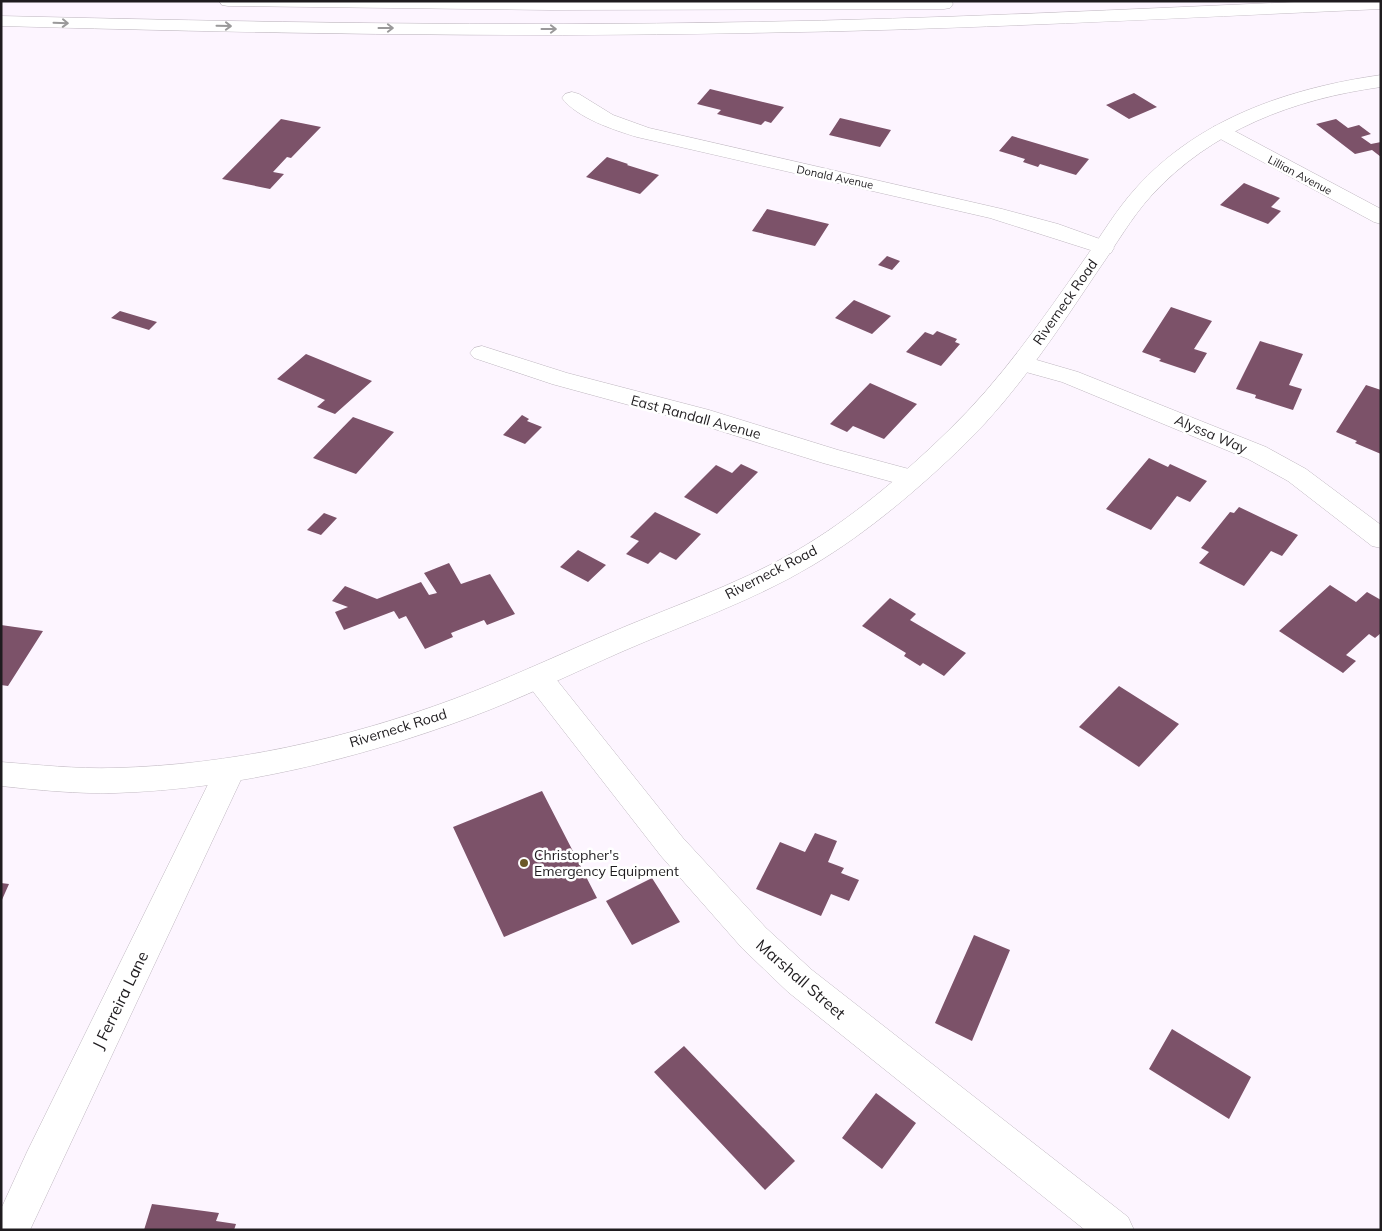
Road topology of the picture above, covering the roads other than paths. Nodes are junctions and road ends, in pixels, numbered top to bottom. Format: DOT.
graph roads {
  1 [pos="228,1"];
  2 [pos="1381,3"];
  3 [pos="960,4"];
  4 [pos="989,4"];
  5 [pos="1,21"];
  6 [pos="1381,81"];
  7 [pos="572,98"];
  8 [pos="1220,131"];
  9 [pos="1381,218"];
  10 [pos="1103,248"];
  11 [pos="482,352"];
  12 [pos="1023,364"];
  13 [pos="911,478"];
  14 [pos="1381,539"];
  15 [pos="538,677"];
  16 [pos="230,771"];
  17 [pos="1,774"];
  18 [pos="11,1230"];
  19 [pos="1115,1230"];
  1 -- 3 [label="main road"];
  2 -- 4 [label="main road"];
  5 -- 2 [label="main road, one-way"];
  6 -- 8 [label="main road, Riverneck Road"];
  7 -- 10 [label="main road, Donald Avenue"];
  8 -- 9 [label="main road, Lillian Avenue"];
  8 -- 10 [label="main road, Riverneck Road"];
  10 -- 12 [label="main road, Riverneck Road"];
  11 -- 13 [label="main road, East Randall Avenue"];
  12 -- 13 [label="main road, Riverneck Road"];
  12 -- 14 [label="main road, Alyssa Way"];
  13 -- 15 [label="main road, Riverneck Road"];
  15 -- 16 [label="main road, Riverneck Road"];
  15 -- 19 [label="main road, Marshall Street"];
  16 -- 17 [label="main road, Riverneck Road"];
  16 -- 18 [label="main road, J Ferreira Lane"];
}
